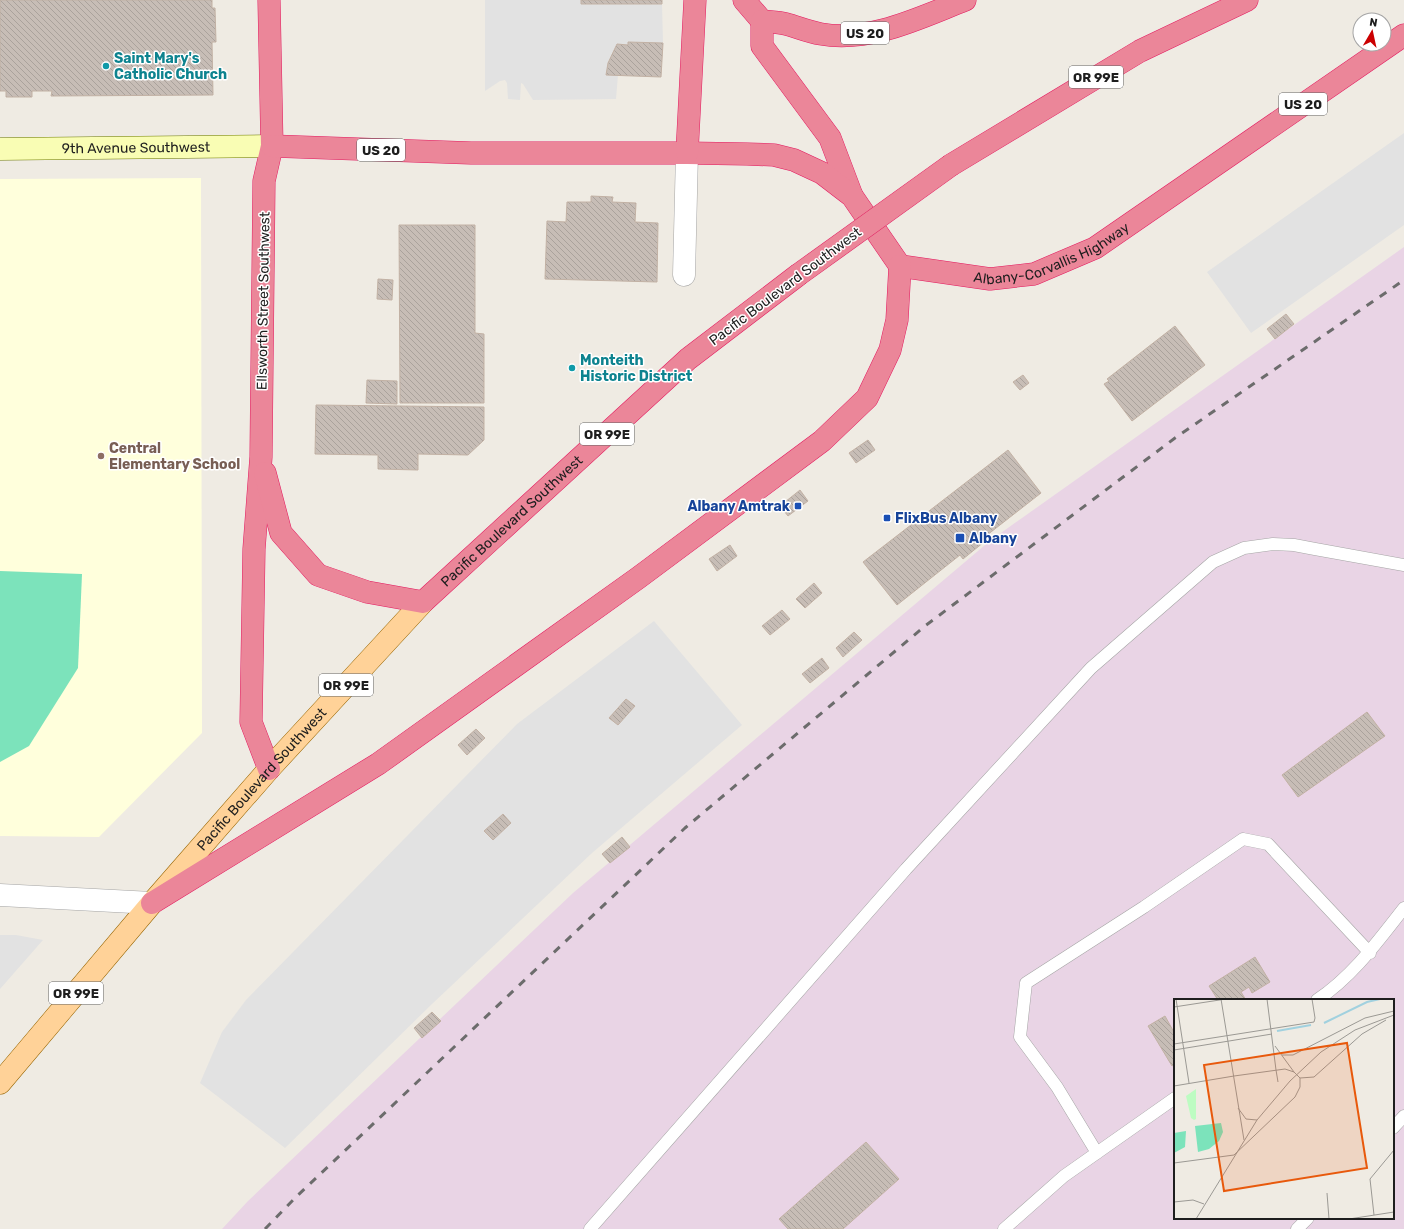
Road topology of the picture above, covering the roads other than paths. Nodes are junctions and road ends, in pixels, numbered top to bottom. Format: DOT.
graph roads {
  1 [pos="269,0"];
  2 [pos="695,0"];
  3 [pos="744,0"];
  4 [pos="965,0"];
  5 [pos="1247,0"];
  6 [pos="762,21"];
  7 [pos="1404,35"];
  8 [pos="272,146"];
  9 [pos="0,149"];
  10 [pos="687,153"];
  11 [pos="852,196"];
  12 [pos="900,266"];
  13 [pos="684,275"];
  14 [pos="261,457"];
  15 [pos="1404,565"];
  16 [pos="423,602"];
  17 [pos="269,769"];
  18 [pos="0,895"];
  19 [pos="152,903"];
  20 [pos="1404,908"];
  21 [pos="1370,953"];
  22 [pos="1318,999"];
  23 [pos="0,1083"];
  24 [pos="1174,1099"];
  25 [pos="1404,1116"];
  26 [pos="1394,1127"];
  27 [pos="1097,1153"];
  28 [pos="1307,1219"];
  29 [pos="590,1229"];
  30 [pos="1004,1229"];
  31 [pos="1297,1229"];
  1 -- 8 [label="highway, Ellsworth Street Southwest"];
  2 -- 10 [label="highway"];
  3 -- 6 [label="highway"];
  4 -- 6 [label="highway, US 20"];
  5 -- 16 [label="highway, Pacific Boulevard Southwest / OR 99E, bridge"];
  6 -- 11 [label="highway"];
  7 -- 12 [label="highway, Albany-Corvallis Highway / US 20"];
  8 -- 9 [label="street, 9th Avenue Southwest"];
  8 -- 10 [label="highway, US 20"];
  8 -- 14 [label="highway, Ellsworth Street Southwest"];
  10 -- 11 [label="highway, US 20"];
  10 -- 13 [label="street"];
  11 -- 12 [label="highway, US 20"];
  12 -- 19 [label="highway"];
  14 -- 16 [label="highway"];
  14 -- 17 [label="highway"];
  15 -- 29 [label="lane"];
  16 -- 17 [label="main road, Pacific Boulevard Southwest / OR 99E"];
  17 -- 19 [label="main road, Pacific Boulevard Southwest / OR 99E"];
  18 -- 19 [label="street"];
  19 -- 23 [label="main road, Pacific Boulevard Southwest / OR 99E"];
  20 -- 21 [label="lane"];
  21 -- 22 [label="lane"];
  21 -- 27 [label="lane"];
  24 -- 27 [label="lane"];
  25 -- 26 [label="lane"];
  27 -- 30 [label="lane"];
  28 -- 31 [label="lane"];
}
